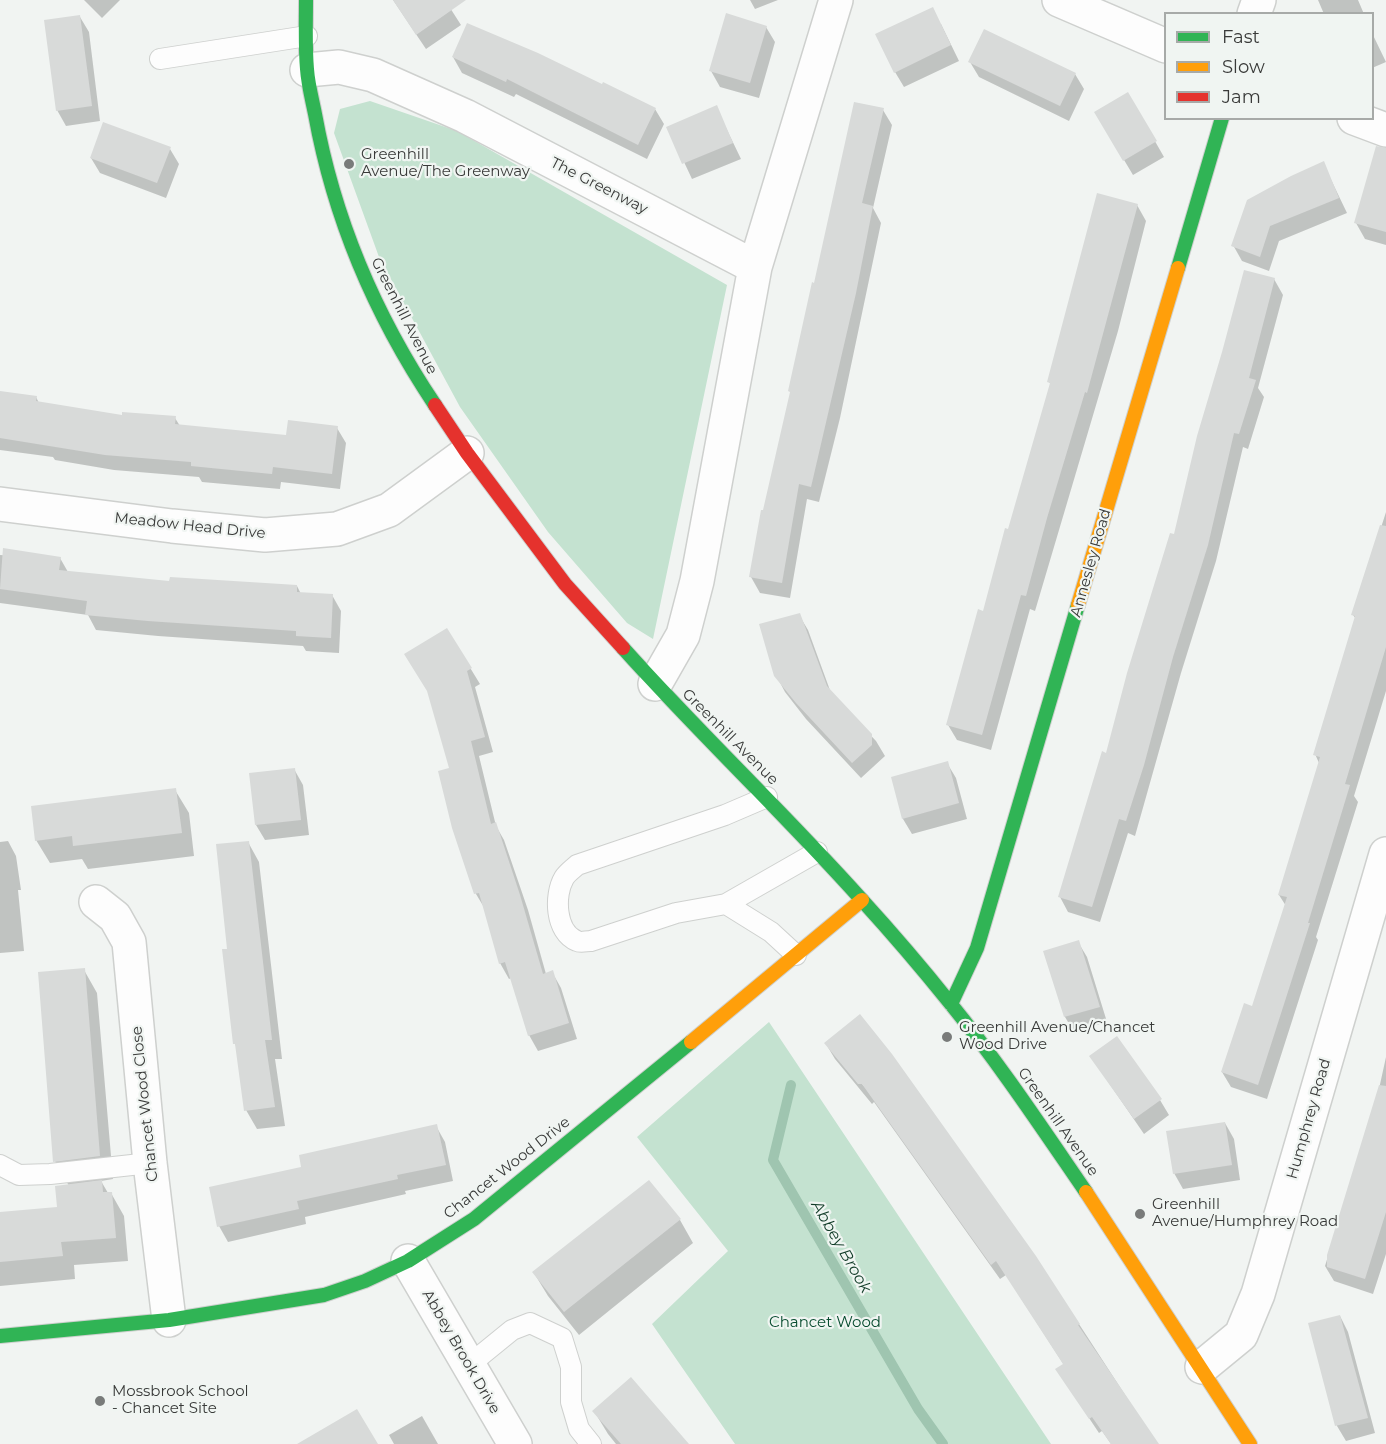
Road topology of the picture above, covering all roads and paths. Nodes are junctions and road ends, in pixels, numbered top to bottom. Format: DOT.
graph roads {
  1 [pos="306,0"];
  2 [pos="836,0"];
  3 [pos="1059,0"];
  4 [pos="307,36"];
  5 [pos="1164,45"];
  6 [pos="160,59"];
  7 [pos="307,70"];
  8 [pos="1221,120"];
  9 [pos="1359,120"];
  10 [pos="1386,130"];
  11 [pos="755,267"];
  12 [pos="467,453"];
  13 [pos="0,504"];
  14 [pos="655,684"];
  15 [pos="767,797"];
  16 [pos="817,852"];
  17 [pos="1386,854"];
  18 [pos="862,900"];
  19 [pos="96,902"];
  20 [pos="726,904"];
  21 [pos="796,956"];
  22 [pos="951,1004"];
  23 [pos="150,1163"];
  24 [pos="0,1165"];
  25 [pos="408,1261"];
  26 [pos="169,1320"];
  27 [pos="0,1336"];
  28 [pos="469,1365"];
  29 [pos="1202,1366"];
  30 [pos="514,1444"];
  31 [pos="591,1444"];
  32 [pos="1250,1444"];
  1 -- 4 [label="street, Greenhill Avenue"];
  2 -- 11 [label="street"];
  3 -- 5 [label="street"];
  4 -- 6 [label="lane"];
  4 -- 7 [label="street, Greenhill Avenue"];
  7 -- 11 [label="street, The Greenway"];
  7 -- 12 [label="street, Greenhill Avenue"];
  8 -- 22 [label="street, Annesley Road"];
  9 -- 10 [label="street"];
  11 -- 14 [label="street"];
  12 -- 13 [label="street, Meadow Head Drive"];
  12 -- 14 [label="street, Greenhill Avenue"];
  14 -- 15 [label="street, Greenhill Avenue"];
  15 -- 16 [label="street, Greenhill Avenue"];
  15 -- 20 [label="lane"];
  16 -- 18 [label="street, Greenhill Avenue"];
  16 -- 20 [label="lane"];
  17 -- 29 [label="street, Humphrey Road"];
  18 -- 21 [label="street, Chancet Wood Drive"];
  18 -- 22 [label="street, Greenhill Avenue"];
  19 -- 23 [label="street, Chancet Wood Close"];
  20 -- 21 [label="lane"];
  21 -- 25 [label="street, Chancet Wood Drive"];
  22 -- 29 [label="street, Greenhill Avenue"];
  23 -- 24 [label="lane"];
  23 -- 26 [label="street, Chancet Wood Close"];
  25 -- 26 [label="street, Chancet Wood Drive"];
  25 -- 28 [label="street, Abbey Brook Drive"];
  26 -- 27 [label="street, Chancet Wood Drive"];
  28 -- 30 [label="street, Abbey Brook Drive"];
  28 -- 31 [label="lane"];
  29 -- 32 [label="street, Greenhill Avenue"];
}
